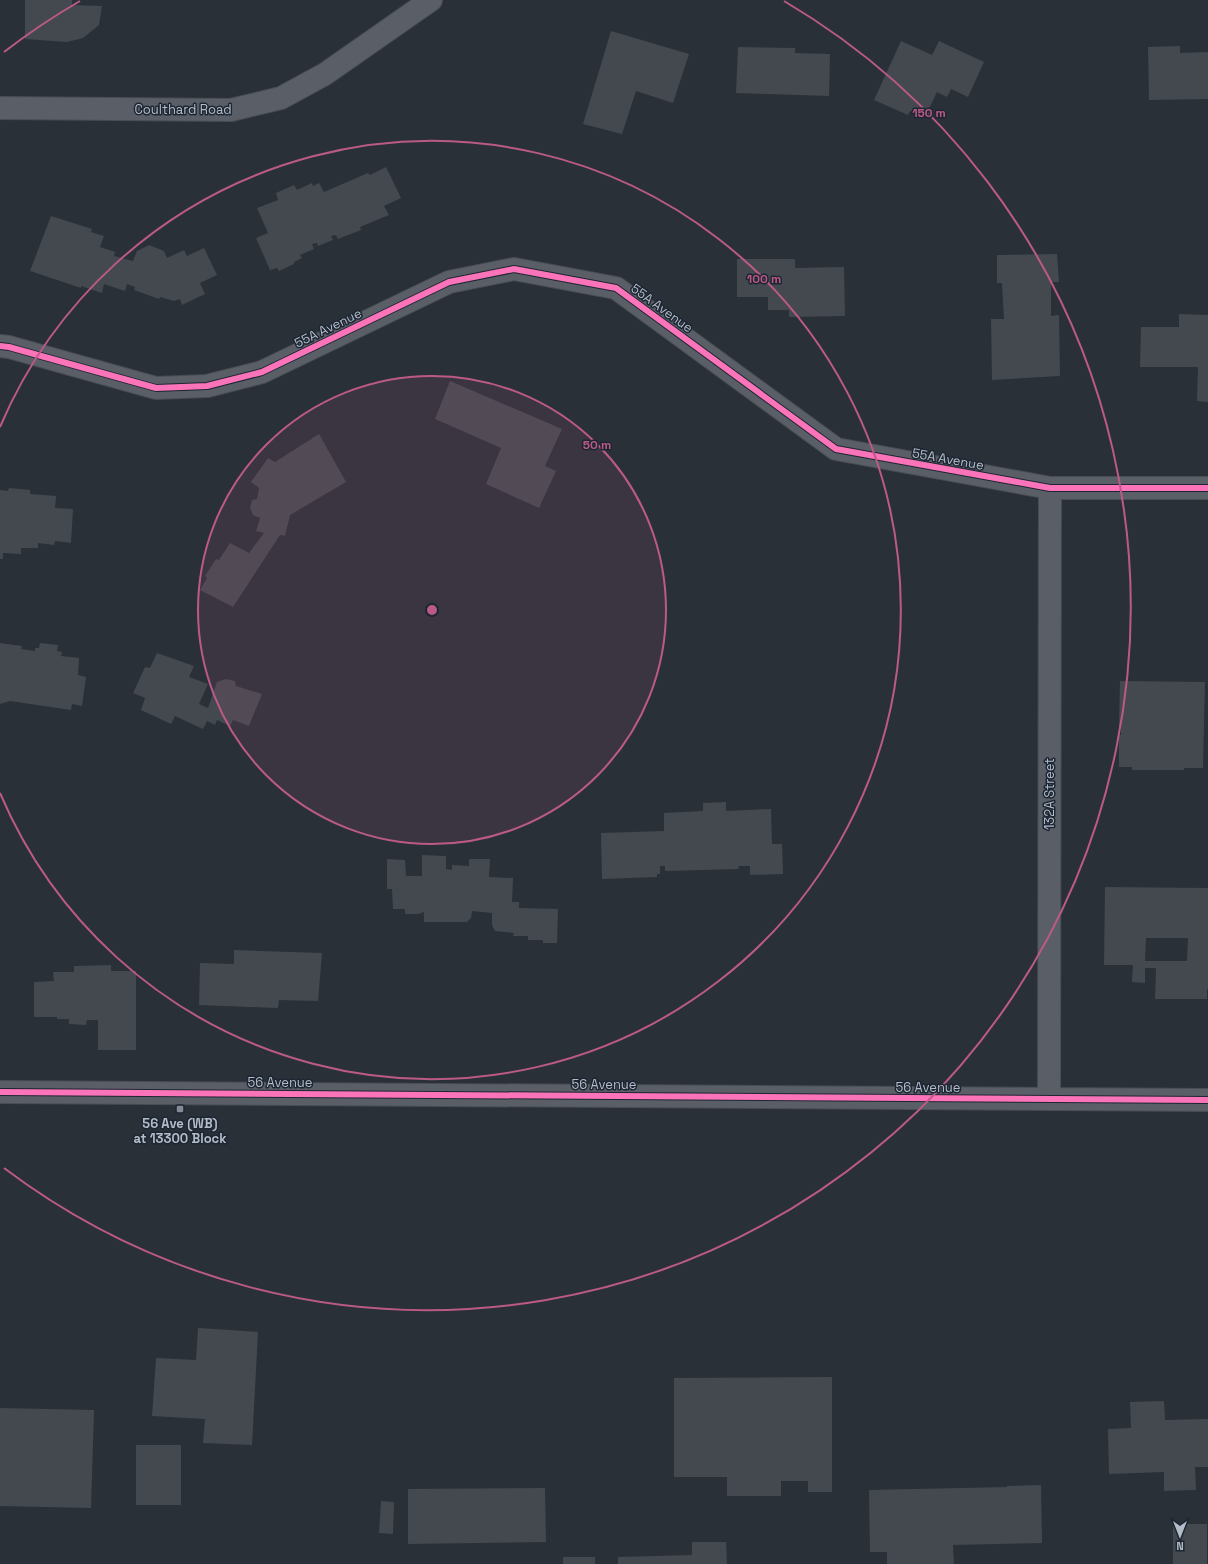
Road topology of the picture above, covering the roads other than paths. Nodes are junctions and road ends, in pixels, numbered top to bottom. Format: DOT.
graph roads {
  1 [pos="431,0"];
  2 [pos="0,108"];
  3 [pos="0,346"];
  4 [pos="1050,488"];
  5 [pos="1208,488"];
  6 [pos="0,1092"];
  7 [pos="1049,1099"];
  8 [pos="1208,1100"];
  1 -- 2 [label="street, Coulthard Road"];
  3 -- 4 [label="street, 55A Avenue"];
  4 -- 5 [label="street, 55A Avenue"];
  4 -- 7 [label="street, 132A Street"];
  6 -- 7 [label="street, 56 Avenue"];
  7 -- 8 [label="street, 56 Avenue"];
}
